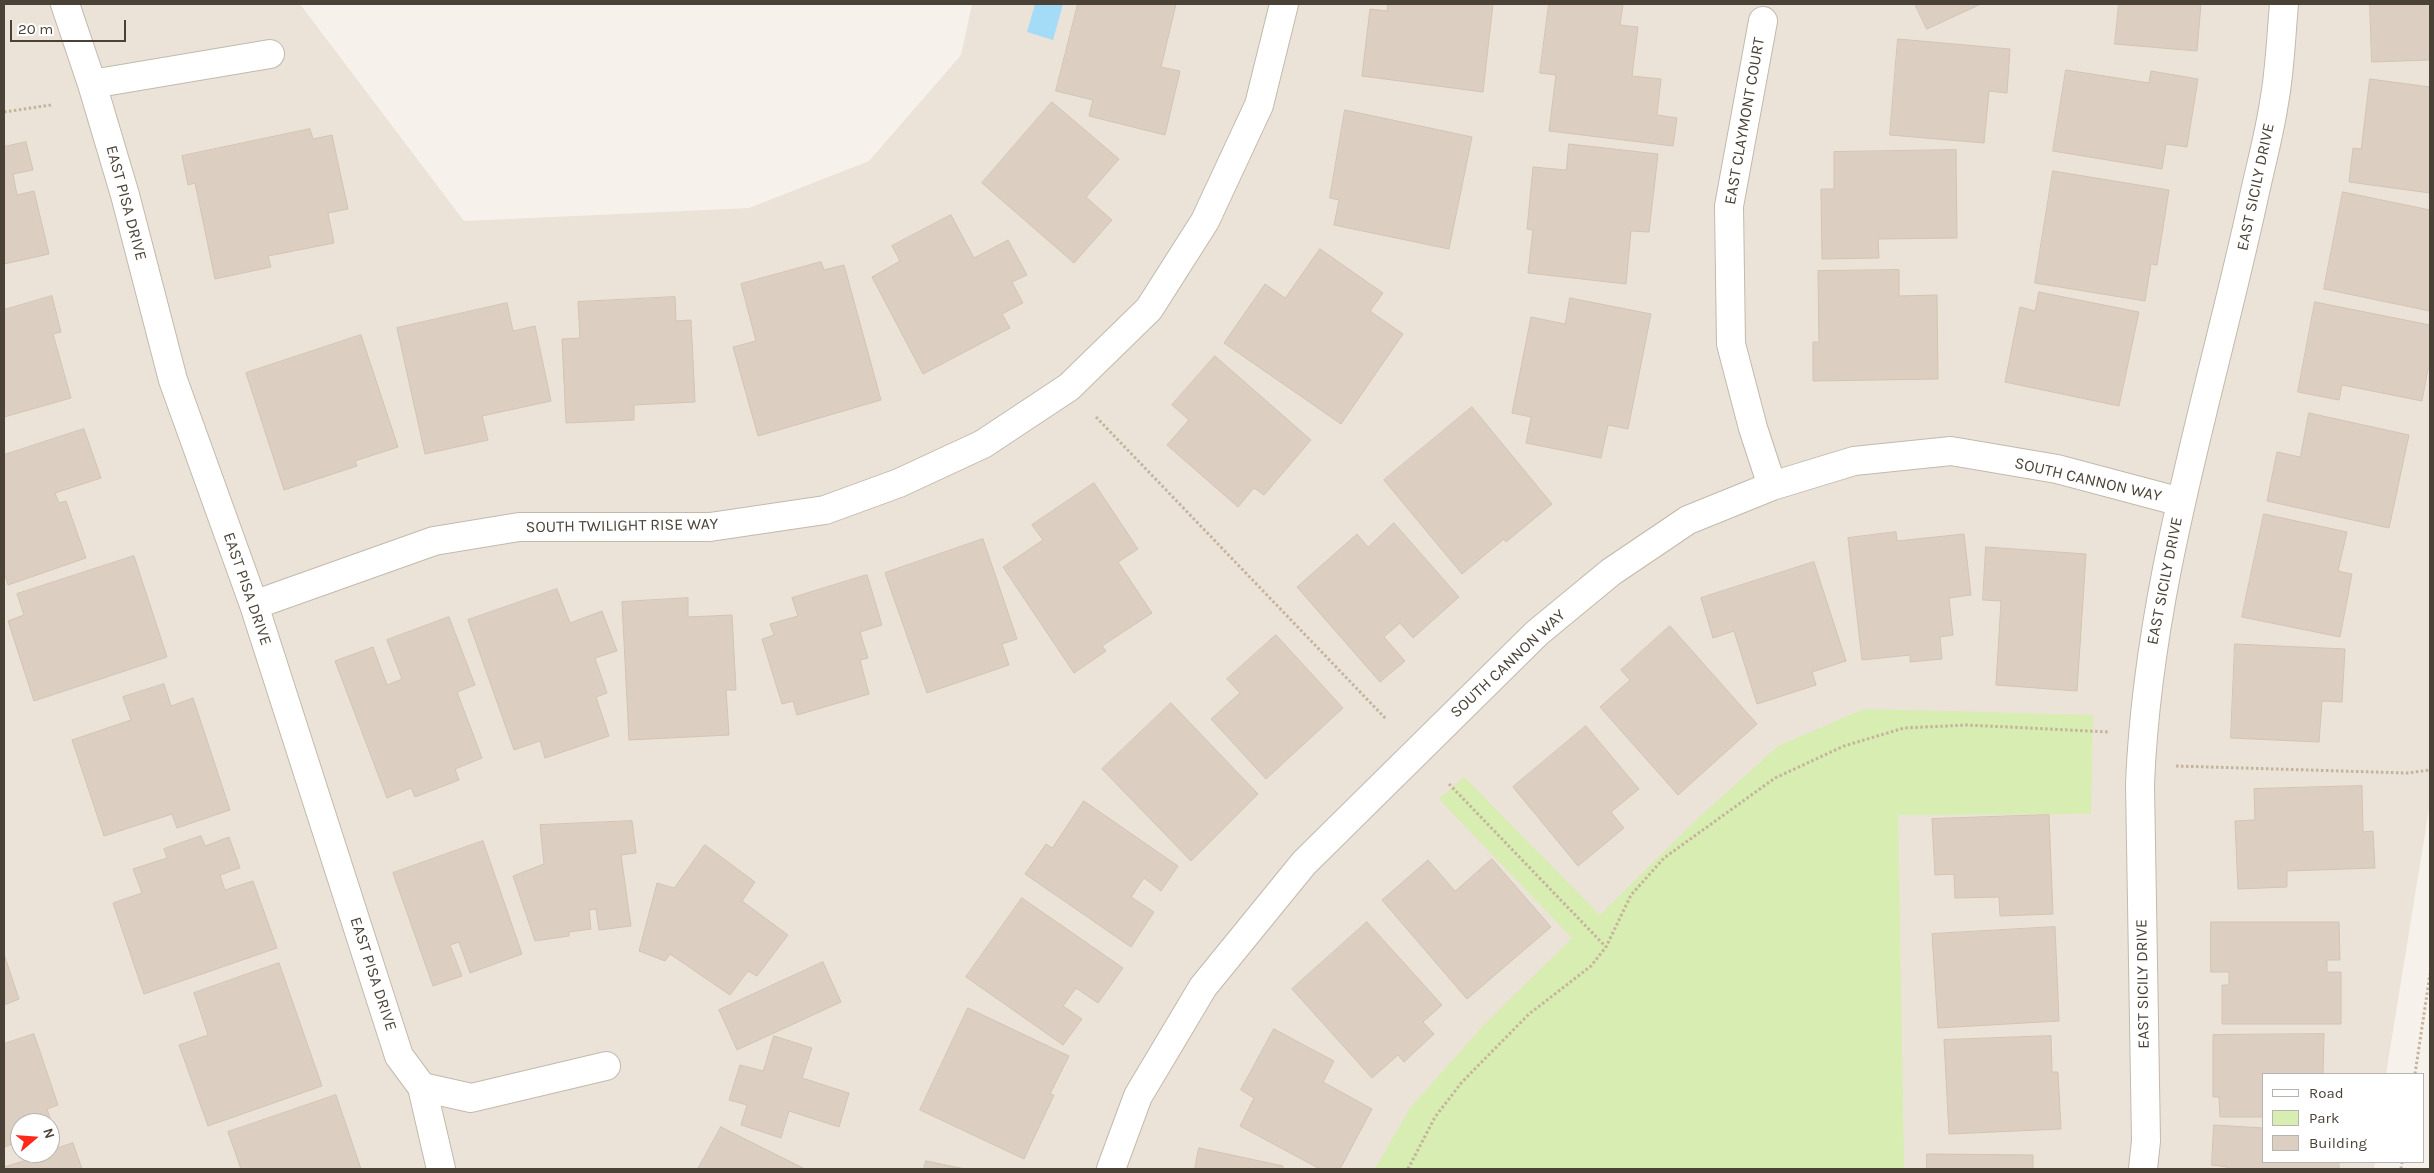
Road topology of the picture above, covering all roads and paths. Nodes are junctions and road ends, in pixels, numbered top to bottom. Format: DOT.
graph roads {
  1 [pos="65,4"];
  2 [pos="1284,4"];
  3 [pos="2284,4"];
  4 [pos="1764,21"];
  5 [pos="270,54"];
  6 [pos="92,84"];
  7 [pos="51,106"];
  8 [pos="4,112"];
  9 [pos="1096,417"];
  10 [pos="1772,486"];
  11 [pos="2180,502"];
  12 [pos="254,605"];
  13 [pos="1388,720"];
  14 [pos="2116,732"];
  15 [pos="2168,765"];
  16 [pos="2430,770"];
  17 [pos="1449,784"];
  18 [pos="1606,947"];
  19 [pos="2430,974"];
  20 [pos="606,1066"];
  21 [pos="2415,1073"];
  22 [pos="422,1087"];
  23 [pos="441,1169"];
  24 [pos="1111,1169"];
  25 [pos="1408,1169"];
  26 [pos="2144,1169"];
  1 -- 6 [label="street, EAST PISA DRIVE"];
  2 -- 12 [label="street, SOUTH TWILIGHT RISE WAY"];
  3 -- 11 [label="street, EAST SICILY DRIVE"];
  4 -- 10 [label="street, EAST CLAYMONT COURT"];
  5 -- 6 [label="street"];
  6 -- 12 [label="street, EAST PISA DRIVE"];
  7 -- 8 [label="path"];
  9 -- 13 [label="path"];
  10 -- 11 [label="street, SOUTH CANNON WAY"];
  10 -- 24 [label="street, SOUTH CANNON WAY"];
  11 -- 26 [label="street, EAST SICILY DRIVE"];
  12 -- 22 [label="street, EAST PISA DRIVE"];
  14 -- 18 [label="path"];
  15 -- 16 [label="path"];
  17 -- 18 [label="path"];
  18 -- 25 [label="path"];
  19 -- 21 [label="path"];
  20 -- 22 [label="street"];
  22 -- 23 [label="street, EAST PISA DRIVE"];
}
